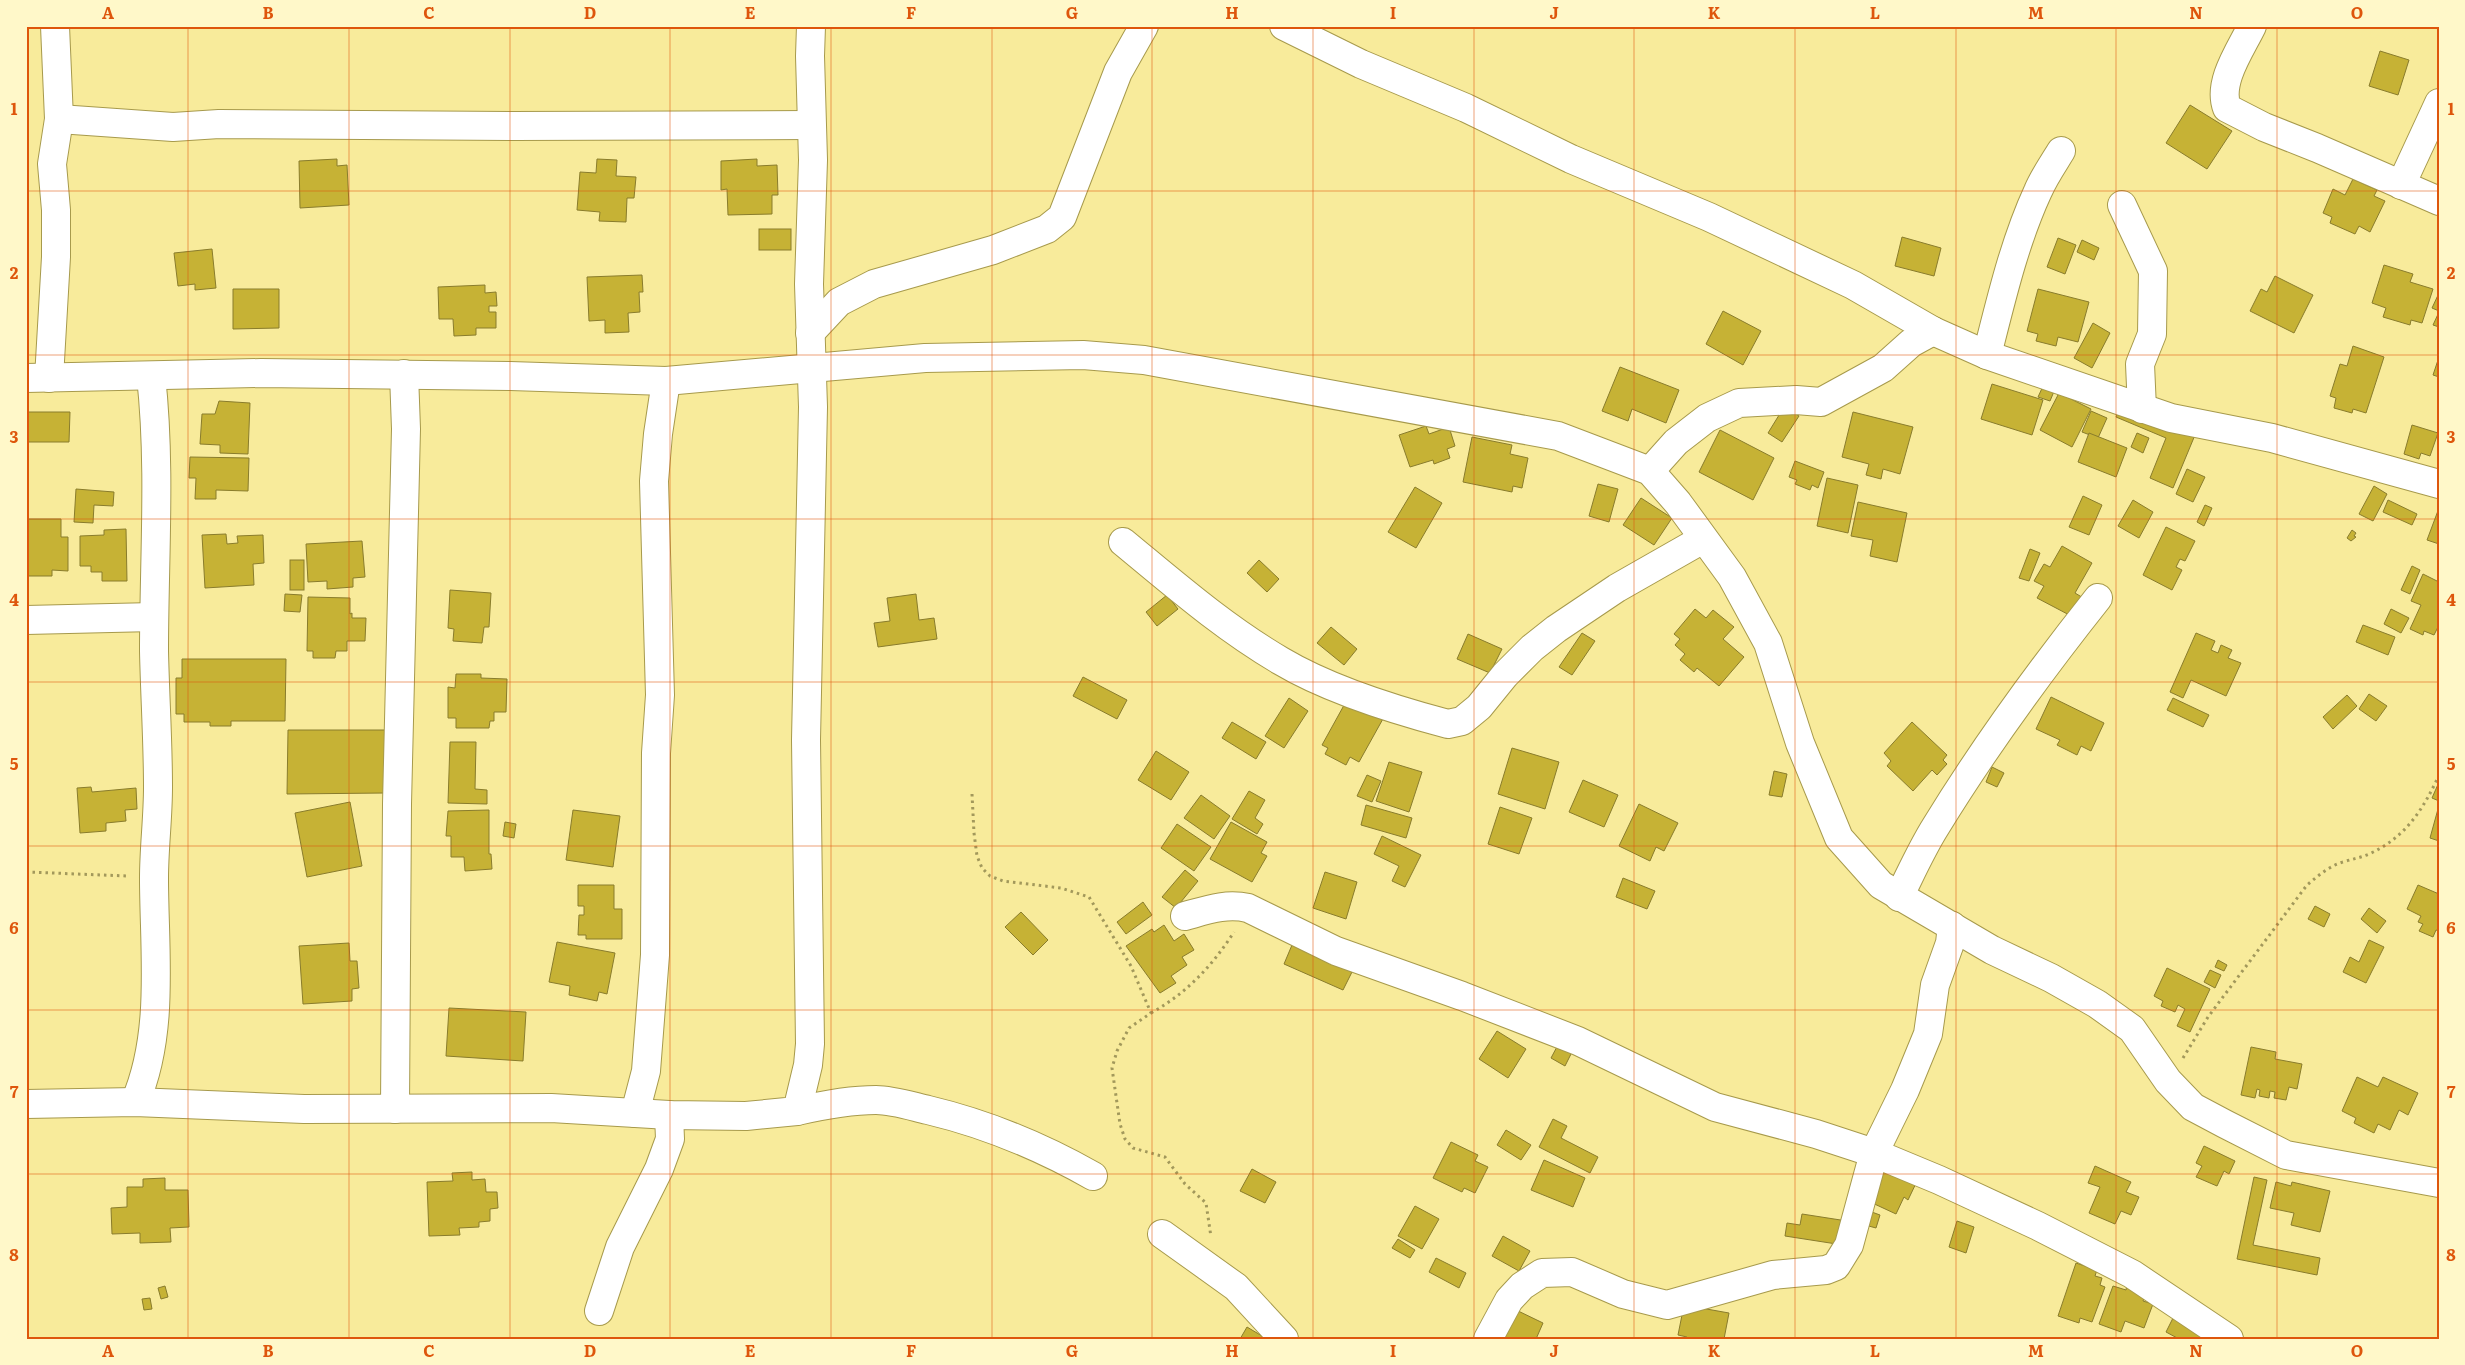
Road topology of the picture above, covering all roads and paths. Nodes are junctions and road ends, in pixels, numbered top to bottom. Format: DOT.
graph roads {
  1 [pos="54,26"];
  2 [pos="811,26"];
  3 [pos="1144,26"];
  4 [pos="1284,26"];
  5 [pos="2252,26"];
  6 [pos="2439,103"];
  7 [pos="59,119"];
  8 [pos="811,124"];
  9 [pos="2061,152"];
  10 [pos="2401,185"];
  11 [pos="2439,201"];
  12 [pos="2122,205"];
  13 [pos="1933,331"];
  14 [pos="810,333"];
  15 [pos="1987,355"];
  16 [pos="812,369"];
  17 [pos="404,374"];
  18 [pos="151,376"];
  19 [pos="38,378"];
  20 [pos="666,381"];
  21 [pos="2142,409"];
  22 [pos="1650,471"];
  23 [pos="2439,484"];
  24 [pos="1703,539"];
  25 [pos="1123,542"];
  26 [pos="2098,598"];
  27 [pos="154,617"];
  28 [pos="26,620"];
  29 [pos="2439,775"];
  30 [pos="972,794"];
  31 [pos="26,872"];
  32 [pos="154,877"];
  33 [pos="1899,897"];
  34 [pos="1248,908"];
  35 [pos="1185,916"];
  36 [pos="1952,926"];
  37 [pos="1150,1012"];
  38 [pos="2168,1081"];
  39 [pos="135,1102"];
  40 [pos="26,1104"];
  41 [pos="396,1109"];
  42 [pos="797,1111"];
  43 [pos="635,1113"];
  44 [pos="669,1115"];
  45 [pos="1874,1153"];
  46 [pos="1093,1176"];
  47 [pos="2439,1183"];
  48 [pos="1162,1234"];
  49 [pos="1215,1272"];
  50 [pos="599,1311"];
  51 [pos="1284,1339"];
  52 [pos="1488,1339"];
  53 [pos="2229,1339"];
  1 -- 7 [label="street"];
  2 -- 8 [label="street"];
  3 -- 14 [label="street"];
  4 -- 13 [label="street"];
  5 -- 10 [label="street"];
  6 -- 10 [label="street"];
  7 -- 8 [label="street"];
  7 -- 19 [label="street"];
  8 -- 14 [label="street"];
  9 -- 15 [label="street"];
  10 -- 11 [label="street"];
  12 -- 21 [label="street"];
  13 -- 15 [label="street"];
  13 -- 22 [label="street"];
  14 -- 16 [label="street"];
  15 -- 21 [label="street"];
  16 -- 20 [label="street"];
  16 -- 22 [label="street"];
  16 -- 42 [label="street"];
  17 -- 18 [label="street"];
  17 -- 20 [label="street"];
  17 -- 41 [label="street"];
  18 -- 19 [label="street"];
  18 -- 27 [label="street"];
  20 -- 43 [label="street"];
  21 -- 23 [label="street"];
  22 -- 24 [label="street"];
  24 -- 25 [label="street"];
  24 -- 33 [label="street"];
  26 -- 33 [label="street"];
  27 -- 28 [label="street"];
  27 -- 32 [label="street"];
  29 -- 38 [label="path"];
  30 -- 37 [label="path"];
  31 -- 32 [label="path"];
  32 -- 39 [label="street"];
  33 -- 36 [label="street"];
  34 -- 35 [label="street"];
  34 -- 37 [label="path"];
  34 -- 45 [label="street"];
  36 -- 38 [label="street"];
  36 -- 45 [label="street"];
  37 -- 49 [label="path"];
  38 -- 47 [label="street"];
  39 -- 40 [label="street"];
  39 -- 41 [label="street"];
  41 -- 43 [label="street"];
  42 -- 44 [label="street"];
  42 -- 46 [label="street"];
  43 -- 44 [label="street"];
  44 -- 50 [label="street"];
  45 -- 52 [label="street"];
  45 -- 53 [label="street"];
  48 -- 49 [label="street"];
  49 -- 51 [label="street"];
}
